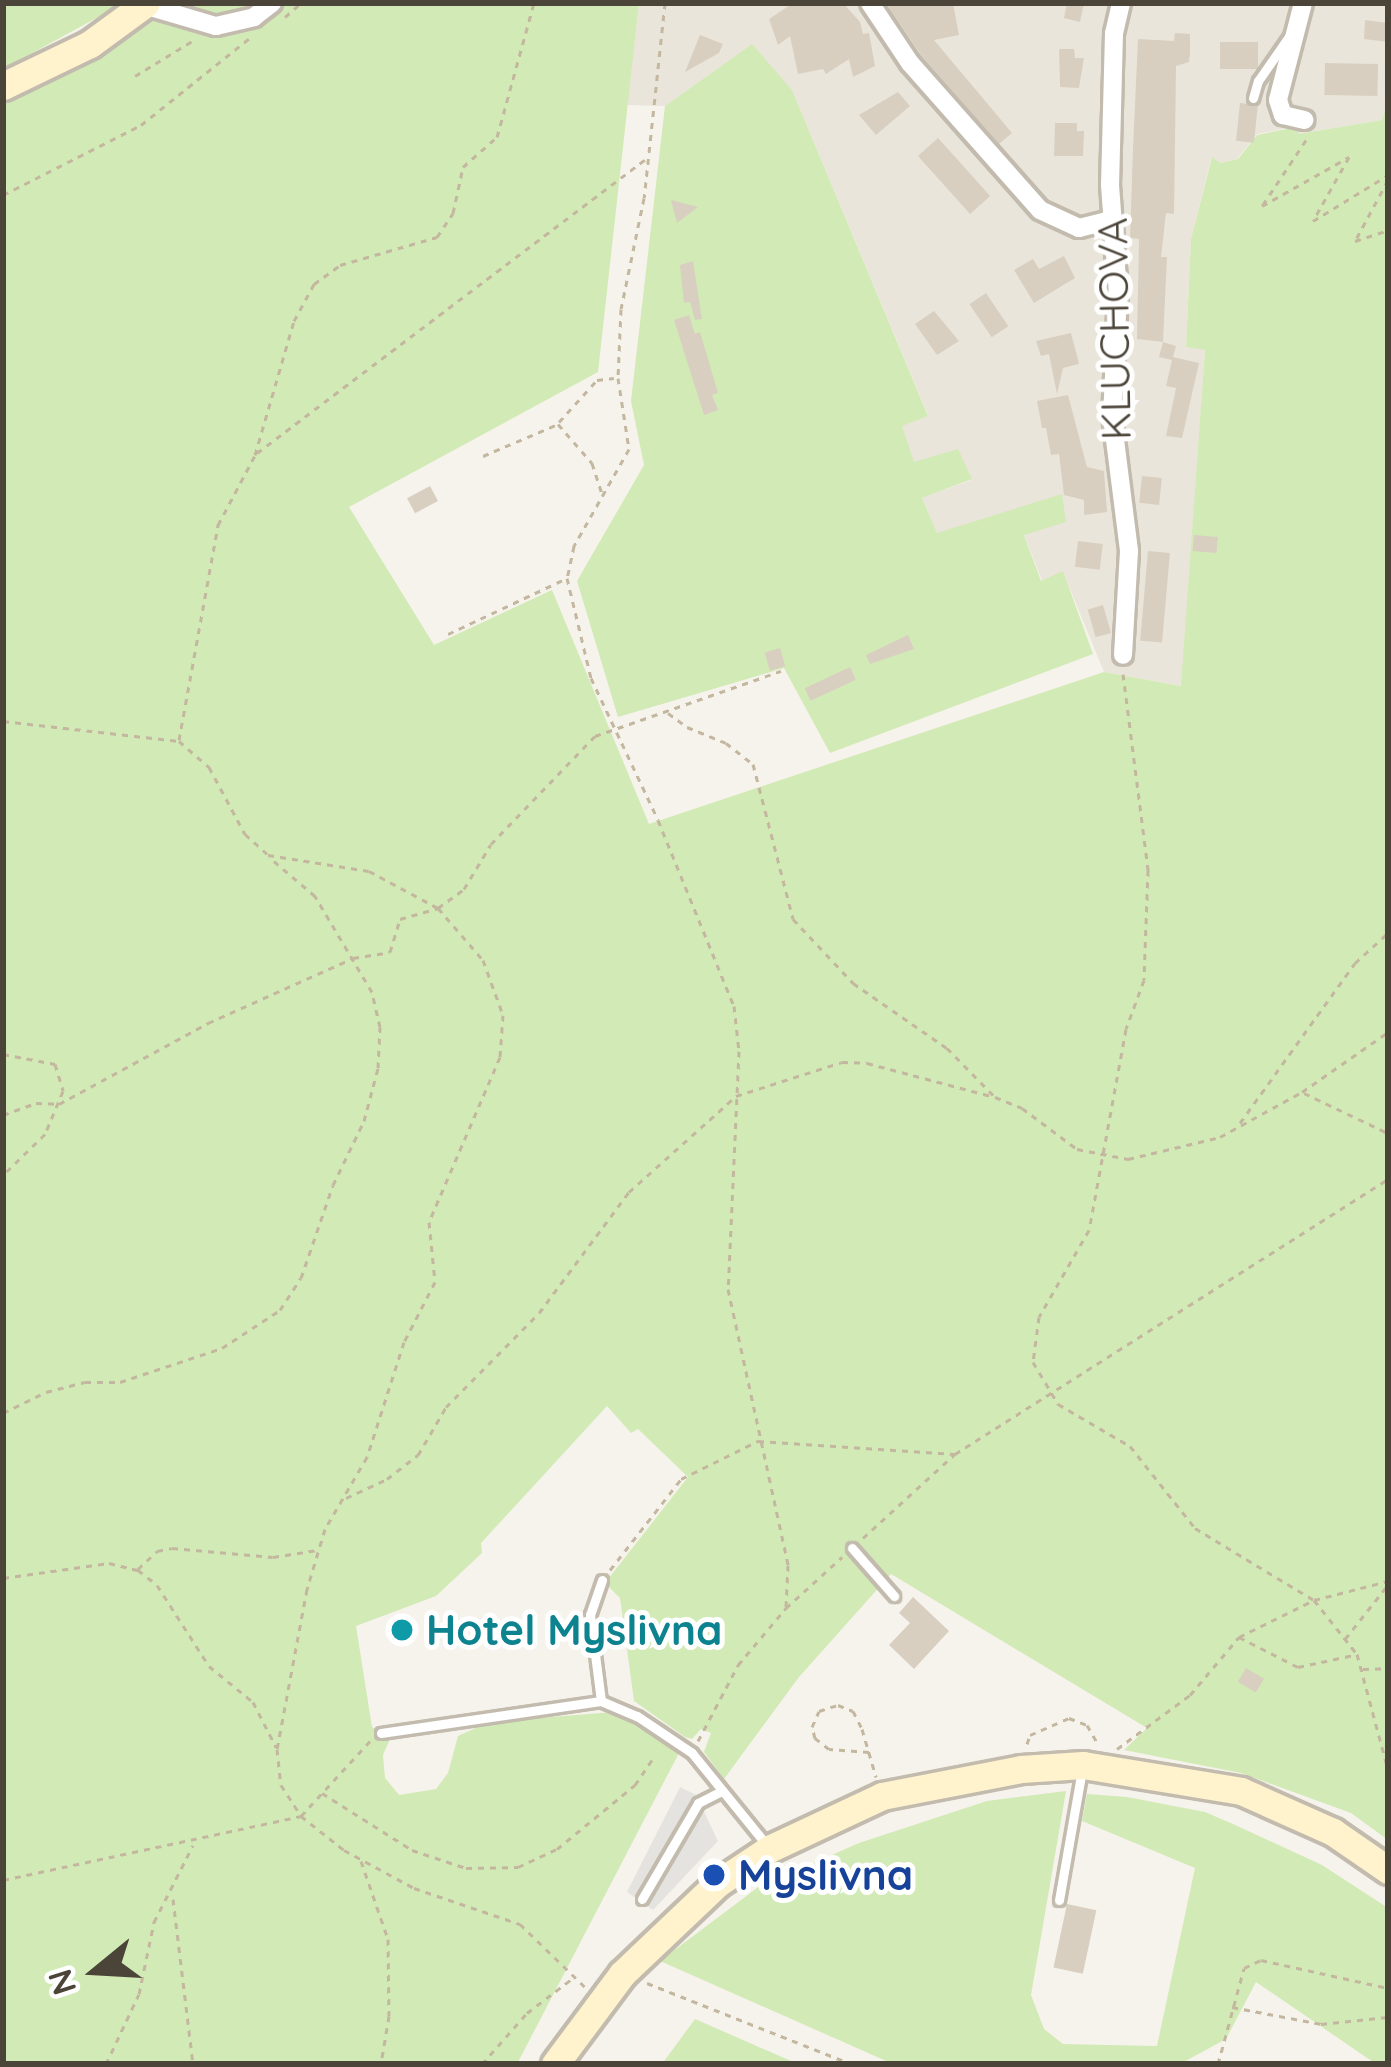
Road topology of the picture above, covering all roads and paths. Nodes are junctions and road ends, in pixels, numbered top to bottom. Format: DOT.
graph roads {
  1 [pos="272,3"];
  2 [pos="302,3"];
  3 [pos="534,3"];
  4 [pos="665,3"];
  5 [pos="870,3"];
  6 [pos="1121,3"];
  7 [pos="1303,3"];
  8 [pos="145,4"];
  9 [pos="272,25"];
  10 [pos="216,26"];
  11 [pos="1293,30"];
  12 [pos="251,37"];
  13 [pos="135,76"];
  14 [pos="3,86"];
  15 [pos="1253,98"];
  16 [pos="1305,130"];
  17 [pos="646,159"];
  18 [pos="1388,177"];
  19 [pos="3,195"];
  20 [pos="1112,220"];
  21 [pos="1388,230"];
  22 [pos="618,378"];
  23 [pos="558,424"];
  24 [pos="255,454"];
  25 [pos="483,456"];
  26 [pos="603,497"];
  27 [pos="566,578"];
  28 [pos="448,634"];
  29 [pos="1123,655"];
  30 [pos="781,671"];
  31 [pos="665,711"];
  32 [pos="3,722"];
  33 [pos="614,726"];
  34 [pos="179,742"];
  35 [pos="268,855"];
  36 [pos="438,908"];
  37 [pos="1388,933"];
  38 [pos="352,958"];
  39 [pos="1388,1032"];
  40 [pos="3,1054"];
  41 [pos="1302,1092"];
  42 [pos="736,1096"];
  43 [pos="995,1097"];
  44 [pos="59,1104"];
  45 [pos="3,1115"];
  46 [pos="1235,1129"];
  47 [pos="1388,1133"];
  48 [pos="1103,1157"];
  49 [pos="3,1175"];
  50 [pos="1388,1179"];
  51 [pos="1051,1395"];
  52 [pos="3,1413"];
  53 [pos="758,1441"];
  54 [pos="955,1454"];
  55 [pos="344,1499"];
  56 [pos="851,1548"];
  57 [pos="319,1550"];
  58 [pos="138,1570"];
  59 [pos="3,1579"];
  60 [pos="602,1580"];
  61 [pos="1388,1583"];
  62 [pos="894,1596"];
  63 [pos="1314,1600"];
  64 [pos="786,1608"];
  65 [pos="1240,1637"];
  66 [pos="1345,1639"];
  67 [pos="1357,1654"];
  68 [pos="1388,1668"];
  69 [pos="1361,1669"];
  70 [pos="602,1702"];
  71 [pos="381,1733"];
  72 [pos="277,1748"];
  73 [pos="868,1752"];
  74 [pos="692,1753"];
  75 [pos="653,1758"];
  76 [pos="1092,1767"];
  77 [pos="1021,1769"];
  78 [pos="1388,1770"];
  79 [pos="722,1791"];
  80 [pos="320,1792"];
  81 [pos="881,1796"];
  82 [pos="301,1816"];
  83 [pos="193,1844"];
  84 [pos="769,1849"];
  85 [pos="360,1859"];
  86 [pos="1388,1870"];
  87 [pos="3,1880"];
  88 [pos="172,1895"];
  89 [pos="642,1899"];
  90 [pos="1059,1900"];
  91 [pos="622,1974"];
  92 [pos="574,1977"];
  93 [pos="1388,1988"];
  94 [pos="600,2001"];
  95 [pos="1232,2007"];
  96 [pos="1388,2017"];
  97 [pos="106,2064"];
  98 [pos="194,2064"];
  99 [pos="381,2064"];
  100 [pos="482,2064"];
  101 [pos="555,2064"];
  102 [pos="852,2064"];
  103 [pos="1218,2064"];
  1 -- 10 [label="street"];
  2 -- 9 [label="path"];
  3 -- 24 [label="path"];
  4 -- 17 [label="path"];
  5 -- 20 [label="street"];
  6 -- 20 [label="street, KLUCHOVA"];
  7 -- 11 [label="street"];
  8 -- 10 [label="street"];
  8 -- 14 [label="street"];
  10 -- 13 [label="path"];
  11 -- 15 [label="lane"];
  11 -- 16 [label="street"];
  12 -- 19 [label="path"];
  16 -- 18 [label="path"];
  17 -- 22 [label="path"];
  17 -- 24 [label="path"];
  18 -- 21 [label="path"];
  20 -- 29 [label="street, KLUCHOVA"];
  22 -- 23 [label="path"];
  22 -- 26 [label="path"];
  23 -- 25 [label="path"];
  23 -- 26 [label="path"];
  24 -- 34 [label="path"];
  26 -- 27 [label="path"];
  27 -- 28 [label="path"];
  27 -- 33 [label="path"];
  29 -- 48 [label="path"];
  30 -- 31 [label="path"];
  31 -- 33 [label="path"];
  31 -- 43 [label="path"];
  32 -- 34 [label="path"];
  33 -- 36 [label="path"];
  33 -- 42 [label="path"];
  34 -- 35 [label="path"];
  35 -- 36 [label="path"];
  35 -- 38 [label="path"];
  36 -- 38 [label="path"];
  36 -- 55 [label="path"];
  37 -- 46 [label="path"];
  38 -- 44 [label="path"];
  38 -- 52 [label="path"];
  39 -- 41 [label="path"];
  40 -- 44 [label="path"];
  41 -- 46 [label="path"];
  41 -- 47 [label="path"];
  42 -- 43 [label="path"];
  42 -- 53 [label="path"];
  42 -- 55 [label="path"];
  43 -- 48 [label="path"];
  44 -- 45 [label="path"];
  44 -- 49 [label="path"];
  46 -- 48 [label="path"];
  48 -- 51 [label="path"];
  50 -- 51 [label="path"];
  51 -- 54 [label="path"];
  51 -- 63 [label="path"];
  53 -- 54 [label="path"];
  53 -- 60 [label="path"];
  53 -- 64 [label="path"];
  54 -- 56 [label="path"];
  55 -- 57 [label="path"];
  56 -- 62 [label="lane"];
  56 -- 64 [label="path"];
  57 -- 58 [label="path"];
  57 -- 72 [label="path"];
  58 -- 59 [label="path"];
  58 -- 72 [label="path"];
  60 -- 70 [label="lane"];
  61 -- 63 [label="path"];
  61 -- 66 [label="path"];
  63 -- 65 [label="path"];
  63 -- 66 [label="path"];
  64 -- 74 [label="path"];
  65 -- 67 [label="path"];
  65 -- 76 [label="path"];
  66 -- 67 [label="path"];
  67 -- 69 [label="path"];
  68 -- 69 [label="path"];
  69 -- 78 [label="path"];
  70 -- 71 [label="lane"];
  70 -- 74 [label="lane"];
  71 -- 80 [label="path"];
  72 -- 82 [label="path"];
  73 -- 73 [label="path"];
  73 -- 81 [label="path"];
  74 -- 79 [label="lane"];
  75 -- 80 [label="path"];
  76 -- 77 [label="street"];
  76 -- 77 [label="path"];
  76 -- 86 [label="street"];
  76 -- 90 [label="lane"];
  77 -- 81 [label="street"];
  79 -- 84 [label="lane"];
  79 -- 89 [label="lane"];
  80 -- 82 [label="path"];
  81 -- 84 [label="street"];
  82 -- 83 [label="path"];
  82 -- 85 [label="path"];
  83 -- 87 [label="path"];
  83 -- 88 [label="path"];
  84 -- 91 [label="street"];
  85 -- 92 [label="path"];
  85 -- 99 [label="path"];
  88 -- 97 [label="path"];
  88 -- 98 [label="path"];
  91 -- 94 [label="street"];
  91 -- 102 [label="path"];
  92 -- 94 [label="path"];
  92 -- 100 [label="path"];
  93 -- 95 [label="path"];
  94 -- 101 [label="street"];
  95 -- 96 [label="path"];
  95 -- 103 [label="path"];
}
